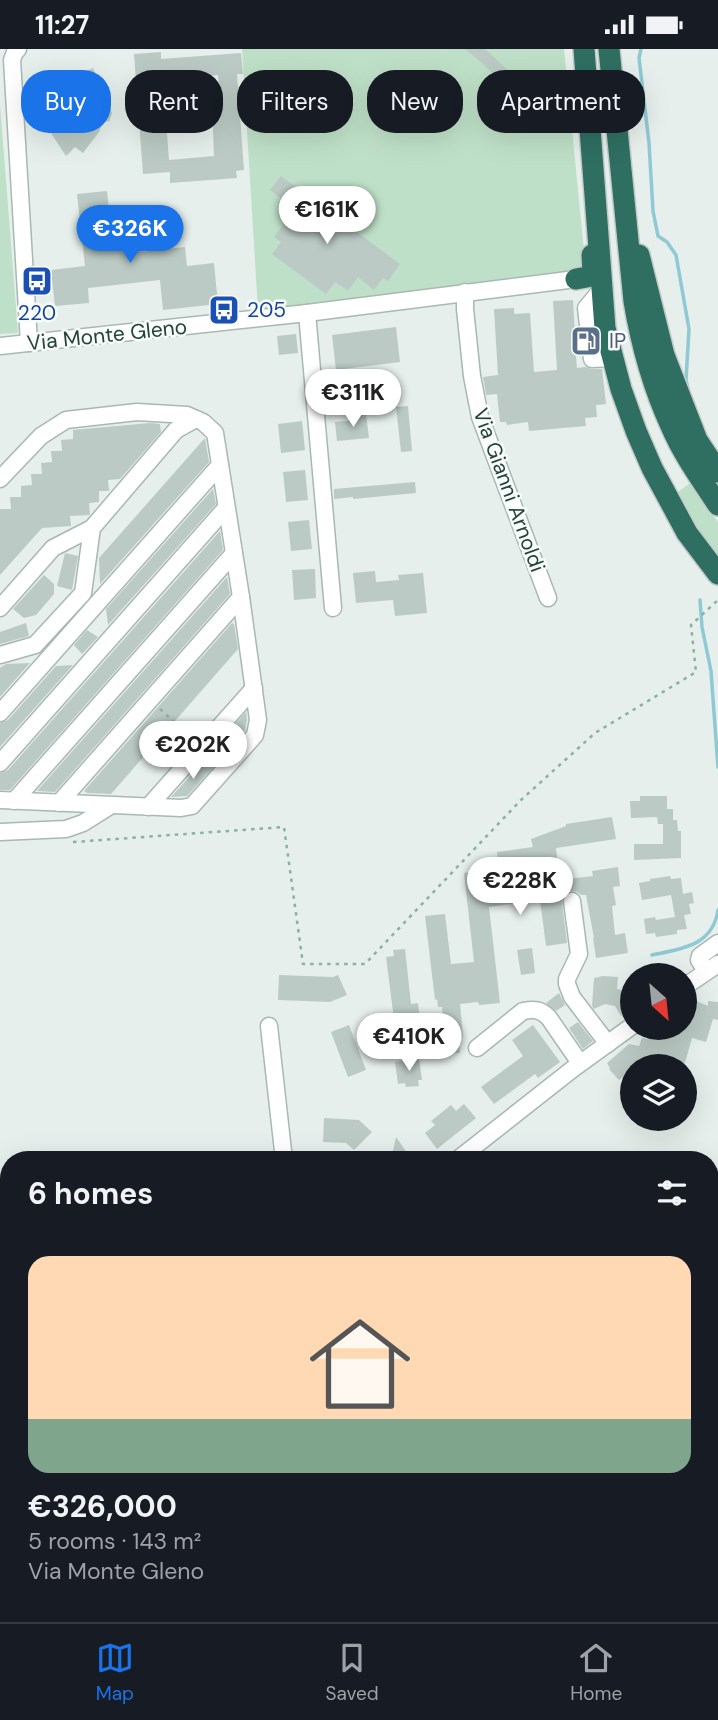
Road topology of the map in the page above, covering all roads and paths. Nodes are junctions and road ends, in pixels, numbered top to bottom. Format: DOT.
graph roads {
  1 [pos="18,49"];
  2 [pos="570,49"];
  3 [pos="584,49"];
  4 [pos="609,49"];
  5 [pos="578,70"];
  6 [pos="586,70"];
  7 [pos="590,133"];
  8 [pos="595,191"];
  9 [pos="626,224"];
  10 [pos="576,279"];
  11 [pos="465,295"];
  12 [pos="307,313"];
  13 [pos="29,343"];
  14 [pos="0,346"];
  15 [pos="686,411"];
  16 [pos="196,419"];
  17 [pos="718,464"];
  18 [pos="220,465"];
  19 [pos="718,473"];
  20 [pos="0,479"];
  21 [pos="718,505"];
  22 [pos="226,508"];
  23 [pos="92,528"];
  24 [pos="234,553"];
  25 [pos="718,574"];
  26 [pos="241,597"];
  27 [pos="548,598"];
  28 [pos="718,600"];
  29 [pos="0,608"];
  30 [pos="333,608"];
  31 [pos="0,655"];
  32 [pos="254,688"];
  33 [pos="0,713"];
  34 [pos="0,763"];
  35 [pos="7,801"];
  36 [pos="59,803"];
  37 [pos="111,805"];
  38 [pos="148,807"];
  39 [pos="0,832"];
  40 [pos="68,842"];
  41 [pos="572,901"];
  42 [pos="718,943"];
  43 [pos="712,968"];
  44 [pos="697,978"];
  45 [pos="269,1026"];
  46 [pos="620,1035"];
  47 [pos="608,1044"];
  48 [pos="477,1048"];
  49 [pos="580,1063"];
  50 [pos="283,1151"];
  51 [pos="468,1151"];
  1 -- 13 [label="street"];
  2 -- 5 [label="highway"];
  3 -- 6 [label="highway"];
  4 -- 9 [label="highway"];
  7 -- 8 [label="highway"];
  8 -- 10 [label="highway"];
  8 -- 25 [label="highway"];
  9 -- 15 [label="highway"];
  9 -- 21 [label="highway"];
  10 -- 11 [label="street, Via Monte Gleno"];
  11 -- 12 [label="street, Via Monte Gleno"];
  11 -- 27 [label="street, Via Gianni Arnoldi"];
  12 -- 13 [label="street, Via Monte Gleno"];
  12 -- 30 [label="street"];
  13 -- 14 [label="street, Via Monte Gleno"];
  15 -- 17 [label="highway"];
  15 -- 19 [label="highway"];
  16 -- 18 [label="street"];
  16 -- 20 [label="street"];
  16 -- 23 [label="street"];
  18 -- 22 [label="street"];
  18 -- 33 [label="street"];
  22 -- 24 [label="street"];
  22 -- 34 [label="street"];
  23 -- 29 [label="street"];
  23 -- 31 [label="street"];
  24 -- 26 [label="street"];
  24 -- 35 [label="street"];
  26 -- 32 [label="street"];
  26 -- 36 [label="street"];
  28 -- 40 [label="path"];
  32 -- 38 [label="street"];
  32 -- 38 [label="street"];
  35 -- 36 [label="street"];
  36 -- 37 [label="street"];
  37 -- 38 [label="street"];
  37 -- 39 [label="street"];
  41 -- 47 [label="street"];
  42 -- 43 [label="street"];
  43 -- 44 [label="street"];
  45 -- 50 [label="street"];
  46 -- 47 [label="street"];
  47 -- 49 [label="street"];
  48 -- 49 [label="street"];
  49 -- 51 [label="street"];
}
